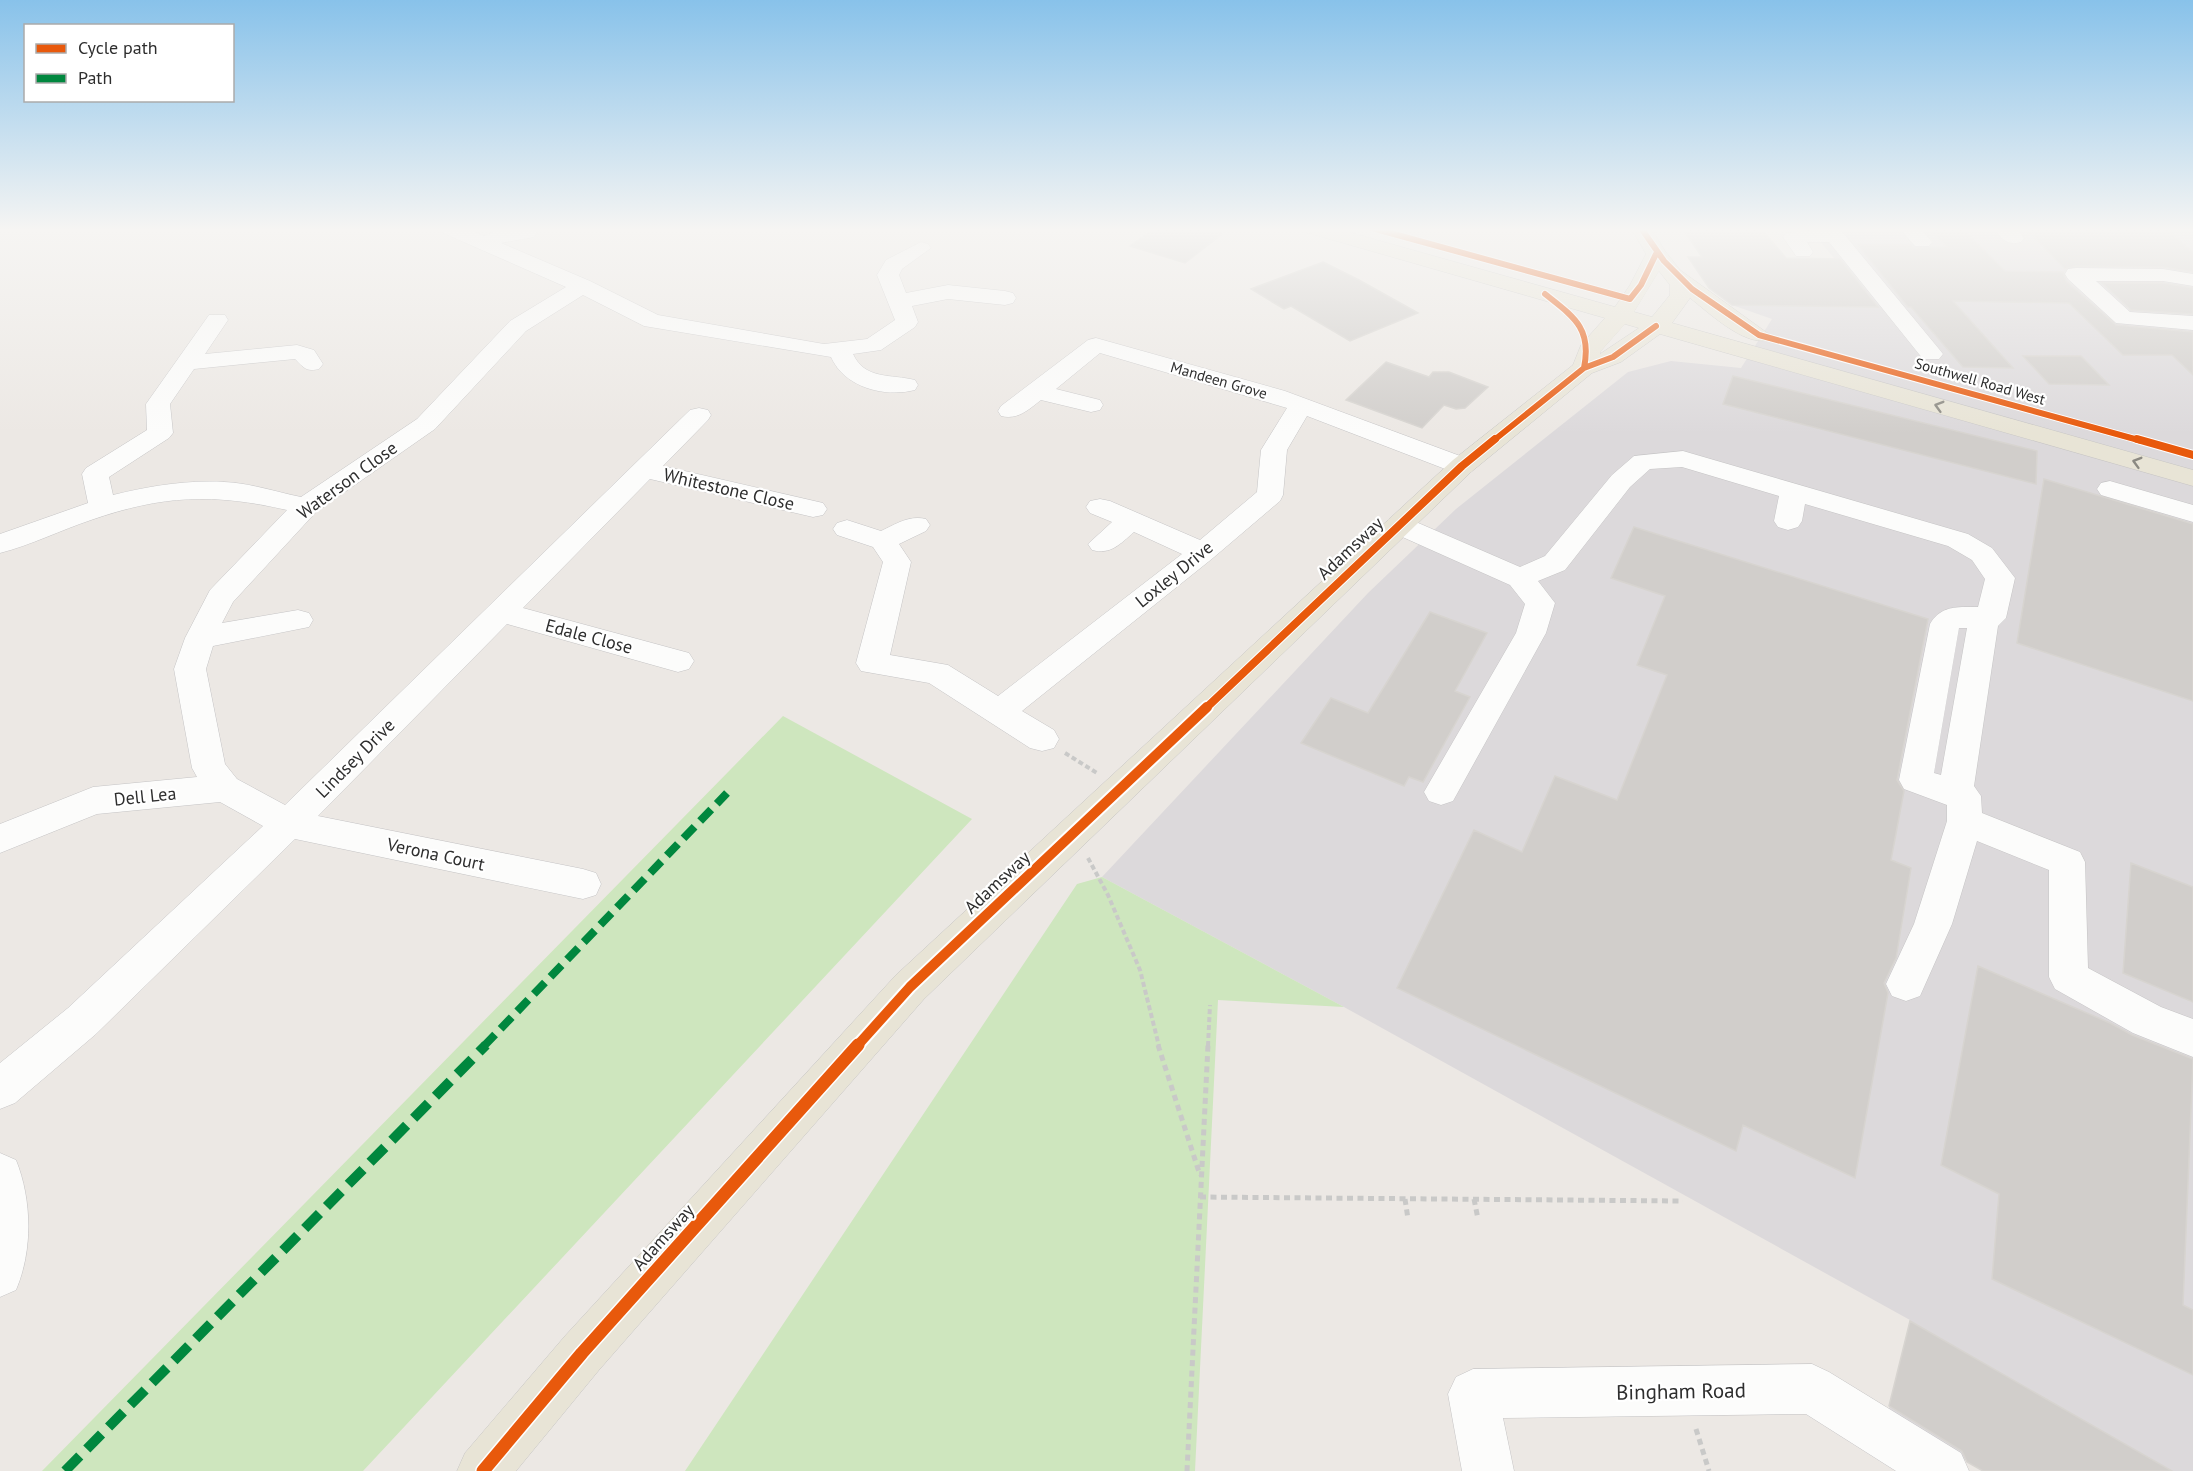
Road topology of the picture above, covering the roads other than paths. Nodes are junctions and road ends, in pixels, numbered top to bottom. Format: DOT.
graph roads {
  1 [pos="565,297"];
  2 [pos="603,297"];
  3 [pos="897,297"];
  4 [pos="992,297"];
  5 [pos="1548,297"];
  6 [pos="1561,297"];
  7 [pos="1590,297"];
  8 [pos="1633,297"];
  9 [pos="1678,297"];
  10 [pos="1703,297"];
  11 [pos="1883,297"];
  12 [pos="2101,297"];
  13 [pos="1005,298"];
  14 [pos="1625,307"];
  15 [pos="1663,318"];
  16 [pos="217,320"];
  17 [pos="2193,323"];
  18 [pos="1759,335"];
  19 [pos="813,349"];
  20 [pos="839,349"];
  21 [pos="1930,354"];
  22 [pos="1586,359"];
  23 [pos="187,363"];
  24 [pos="311,364"];
  25 [pos="794,370"];
  26 [pos="906,385"];
  27 [pos="1037,392"];
  28 [pos="1091,405"];
  29 [pos="1301,405"];
  30 [pos="1010,411"];
  31 [pos="699,415"];
  32 [pos="2193,455"];
  33 [pos="1462,466"];
  34 [pos="645,470"];
  35 [pos="2193,478"];
  36 [pos="2110,489"];
  37 [pos="1793,491"];
  38 [pos="102,506"];
  39 [pos="306,506"];
  40 [pos="1100,507"];
  41 [pos="813,509"];
  42 [pos="2193,514"];
  43 [pos="1131,521"];
  44 [pos="1788,521"];
  45 [pos="916,525"];
  46 [pos="1399,525"];
  47 [pos="847,529"];
  48 [pos="883,542"];
  49 [pos="0,544"];
  50 [pos="1102,544"];
  51 [pos="1203,552"];
  52 [pos="1520,578"];
  53 [pos="500,612"];
  54 [pos="298,620"];
  55 [pos="200,638"];
  56 [pos="678,661"];
  57 [pos="1000,711"];
  58 [pos="1042,740"];
  59 [pos="225,788"];
  60 [pos="1441,792"];
  61 [pos="1960,807"];
  62 [pos="288,824"];
  63 [pos="0,839"];
  64 [pos="583,884"];
  65 [pos="1906,984"];
  66 [pos="2193,1038"];
  67 [pos="0,1089"];
  68 [pos="0,1175"];
  69 [pos="0,1274"];
  70 [pos="483,1471"];
  71 [pos="1488,1471"];
  72 [pos="1943,1471"];
  1 -- 39 [label="street, Waterson Close"];
  2 -- 19 [label="street"];
  3 -- 20 [label="street"];
  4 -- 13 [label="street"];
  5 -- 22 [label="main road"];
  6 -- 14 [label="main road, Southwell Road West"];
  7 -- 14 [label="main road"];
  8 -- 14 [label="main road, Adamsway"];
  9 -- 15 [label="main road"];
  10 -- 18 [label="main road"];
  11 -- 21 [label="street"];
  12 -- 17 [label="street"];
  14 -- 15 [label="main road, Southwell Road West"];
  14 -- 22 [label="main road, Adamsway"];
  15 -- 18 [label="main road, Southwell Road West"];
  15 -- 22 [label="main road, Adamsway"];
  35 -- 15 [label="main road, Southwell Road West, one-way"];
  16 -- 23 [label="street"];
  18 -- 32 [label="main road, Southwell Road West"];
  19 -- 20 [label="street"];
  19 -- 25 [label="street"];
  20 -- 26 [label="street"];
  22 -- 33 [label="main road, Adamsway"];
  23 -- 24 [label="street"];
  23 -- 38 [label="street"];
  27 -- 28 [label="street"];
  27 -- 29 [label="street, Mandeen Grove"];
  27 -- 30 [label="street"];
  29 -- 33 [label="street, Mandeen Grove"];
  29 -- 51 [label="street, Loxley Drive"];
  31 -- 34 [label="street, Lindsey Drive"];
  33 -- 46 [label="main road, Adamsway"];
  34 -- 41 [label="street, Whitestone Close"];
  34 -- 53 [label="street, Lindsey Drive"];
  36 -- 42 [label="street"];
  37 -- 44 [label="street"];
  37 -- 52 [label="street"];
  37 -- 61 [label="street"];
  38 -- 39 [label="street"];
  38 -- 49 [label="street"];
  39 -- 55 [label="street, Waterson Close"];
  40 -- 43 [label="street"];
  43 -- 50 [label="street"];
  43 -- 51 [label="street"];
  45 -- 48 [label="street"];
  46 -- 52 [label="street"];
  46 -- 70 [label="main road, Adamsway"];
  47 -- 48 [label="street"];
  48 -- 57 [label="street"];
  51 -- 57 [label="street, Loxley Drive"];
  52 -- 60 [label="street"];
  53 -- 56 [label="street, Edale Close"];
  53 -- 62 [label="street, Lindsey Drive"];
  54 -- 55 [label="street"];
  55 -- 59 [label="street, Waterson Close"];
  57 -- 58 [label="street"];
  59 -- 62 [label="street"];
  59 -- 63 [label="street, Dell Lea"];
  61 -- 65 [label="street"];
  61 -- 66 [label="street"];
  62 -- 64 [label="street, Verona Court"];
  62 -- 67 [label="street, Lindsey Drive"];
  68 -- 69 [label="street"];
  71 -- 72 [label="street, Bingham Road"];
}
